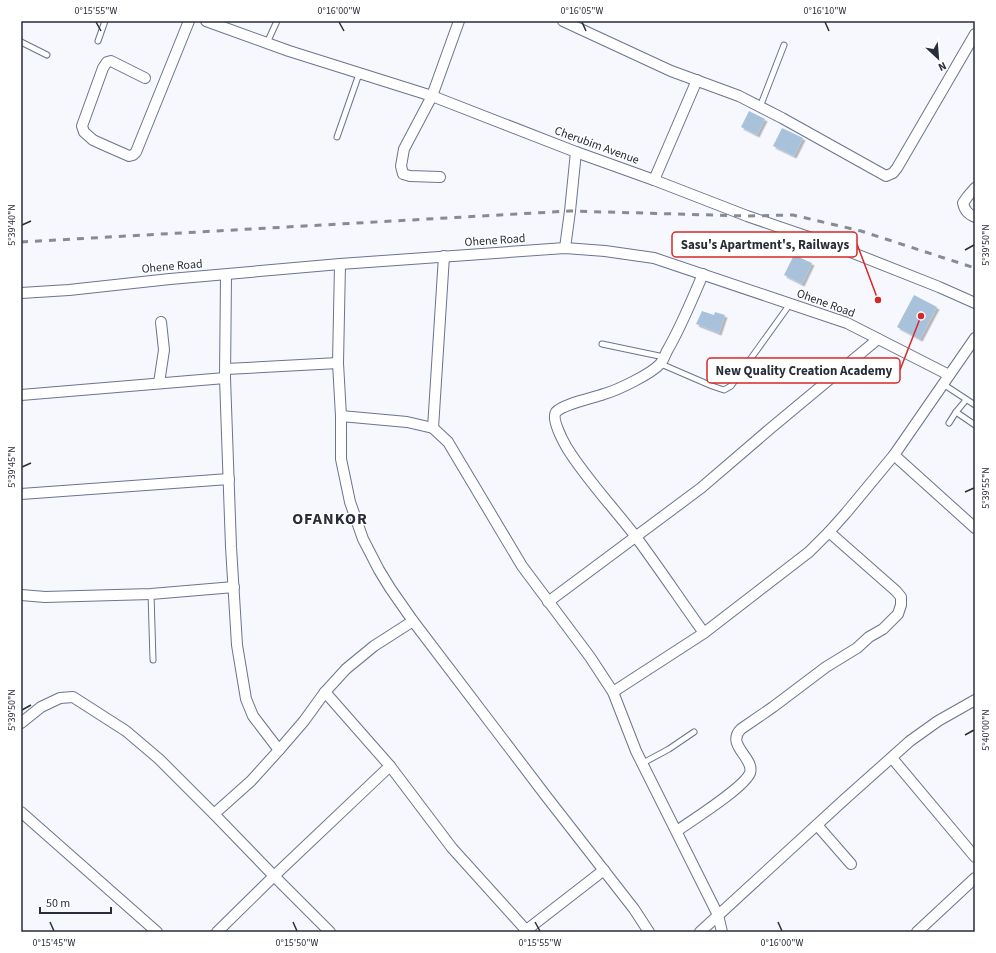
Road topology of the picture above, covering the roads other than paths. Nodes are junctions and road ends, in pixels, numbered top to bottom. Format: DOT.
graph roads {
  1 [pos="105,21"];
  2 [pos="189,21"];
  3 [pos="206,21"];
  4 [pos="277,21"];
  5 [pos="459,21"];
  6 [pos="563,21"];
  7 [pos="975,34"];
  8 [pos="98,41"];
  9 [pos="21,42"];
  10 [pos="267,43"];
  11 [pos="784,45"];
  12 [pos="46,55"];
  13 [pos="359,74"];
  14 [pos="145,78"];
  15 [pos="696,80"];
  16 [pos="432,96"];
  17 [pos="760,107"];
  18 [pos="337,137"];
  19 [pos="576,152"];
  20 [pos="440,177"];
  21 [pos="654,180"];
  22 [pos="975,188"];
  23 [pos="975,217"];
  24 [pos="564,248"];
  25 [pos="444,256"];
  26 [pos="340,264"];
  27 [pos="703,274"];
  28 [pos="226,275"];
  29 [pos="21,293"];
  30 [pos="791,303"];
  31 [pos="975,303"];
  32 [pos="161,322"];
  33 [pos="975,338"];
  34 [pos="878,339"];
  35 [pos="602,344"];
  36 [pos="662,360"];
  37 [pos="338,364"];
  38 [pos="226,373"];
  39 [pos="949,375"];
  40 [pos="159,383"];
  41 [pos="943,384"];
  42 [pos="21,395"];
  43 [pos="966,400"];
  44 [pos="975,406"];
  45 [pos="956,412"];
  46 [pos="341,416"];
  47 [pos="949,423"];
  48 [pos="975,425"];
  49 [pos="432,428"];
  50 [pos="894,455"];
  51 [pos="229,479"];
  52 [pos="21,494"];
  53 [pos="975,528"];
  54 [pos="829,532"];
  55 [pos="636,537"];
  56 [pos="234,587"];
  57 [pos="151,594"];
  58 [pos="21,595"];
  59 [pos="548,602"];
  60 [pos="413,621"];
  61 [pos="704,633"];
  62 [pos="153,660"];
  63 [pos="325,692"];
  64 [pos="613,692"];
  65 [pos="975,700"];
  66 [pos="21,723"];
  67 [pos="694,732"];
  68 [pos="279,750"];
  69 [pos="892,758"];
  70 [pos="643,763"];
  71 [pos="390,766"];
  72 [pos="21,812"];
  73 [pos="214,814"];
  74 [pos="817,824"];
  75 [pos="677,831"];
  76 [pos="975,857"];
  77 [pos="851,864"];
  78 [pos="604,870"];
  79 [pos="274,876"];
  80 [pos="975,878"];
  81 [pos="718,915"];
  82 [pos="525,931"];
  83 [pos="157,932"];
  84 [pos="217,932"];
  85 [pos="330,932"];
  86 [pos="649,932"];
  87 [pos="700,932"];
  88 [pos="722,932"];
  89 [pos="917,932"];
  1 -- 8 [label="lane"];
  2 -- 14 [label="street"];
  3 -- 10 [label="street, Cherubim Avenue"];
  4 -- 10 [label="lane"];
  5 -- 16 [label="street"];
  6 -- 15 [label="street"];
  7 -- 17 [label="street"];
  9 -- 12 [label="lane"];
  10 -- 13 [label="street, Cherubim Avenue"];
  11 -- 17 [label="lane"];
  13 -- 16 [label="street, Cherubim Avenue"];
  13 -- 18 [label="lane"];
  15 -- 17 [label="street"];
  15 -- 21 [label="street"];
  16 -- 19 [label="street, Cherubim Avenue"];
  16 -- 20 [label="street"];
  19 -- 21 [label="street, Cherubim Avenue"];
  19 -- 24 [label="street"];
  21 -- 31 [label="street, Cherubim Avenue"];
  22 -- 23 [label="street"];
  24 -- 25 [label="street, Ohene Road"];
  24 -- 27 [label="street, Ohene Road"];
  25 -- 26 [label="street, Ohene Road"];
  25 -- 49 [label="street"];
  26 -- 28 [label="street, Ohene Road"];
  26 -- 37 [label="street"];
  27 -- 30 [label="street, Ohene Road"];
  27 -- 36 [label="street"];
  28 -- 29 [label="street, Ohene Road"];
  28 -- 38 [label="street"];
  30 -- 34 [label="street, Ohene Road"];
  30 -- 36 [label="lane"];
  32 -- 40 [label="street"];
  33 -- 39 [label="street"];
  34 -- 39 [label="street, Ohene Road"];
  34 -- 55 [label="street"];
  35 -- 36 [label="lane"];
  36 -- 55 [label="street"];
  37 -- 38 [label="street"];
  37 -- 46 [label="street"];
  38 -- 40 [label="street"];
  38 -- 51 [label="street"];
  39 -- 41 [label="street"];
  40 -- 42 [label="street"];
  41 -- 43 [label="lane"];
  41 -- 50 [label="street"];
  43 -- 44 [label="lane"];
  43 -- 45 [label="lane"];
  45 -- 47 [label="lane"];
  45 -- 48 [label="lane"];
  46 -- 49 [label="street"];
  46 -- 60 [label="street"];
  49 -- 59 [label="street"];
  50 -- 53 [label="street"];
  50 -- 54 [label="street"];
  51 -- 52 [label="street"];
  51 -- 56 [label="street"];
  54 -- 61 [label="street"];
  54 -- 75 [label="street"];
  55 -- 59 [label="street"];
  55 -- 61 [label="street"];
  56 -- 57 [label="street"];
  56 -- 68 [label="street"];
  57 -- 58 [label="street"];
  57 -- 62 [label="lane"];
  59 -- 64 [label="street"];
  60 -- 63 [label="street"];
  60 -- 78 [label="street"];
  61 -- 64 [label="street"];
  63 -- 68 [label="street"];
  63 -- 71 [label="street"];
  64 -- 70 [label="street"];
  65 -- 69 [label="street"];
  66 -- 73 [label="street"];
  67 -- 70 [label="lane"];
  68 -- 73 [label="street"];
  69 -- 74 [label="street"];
  69 -- 76 [label="street"];
  70 -- 75 [label="street"];
  71 -- 79 [label="street"];
  71 -- 82 [label="street"];
  72 -- 83 [label="street"];
  73 -- 79 [label="street"];
  74 -- 77 [label="street"];
  74 -- 81 [label="street"];
  75 -- 81 [label="street"];
  78 -- 82 [label="street"];
  78 -- 86 [label="street"];
  79 -- 84 [label="street"];
  79 -- 85 [label="street"];
  80 -- 89 [label="street"];
  81 -- 87 [label="street"];
  81 -- 88 [label="street"];
}
